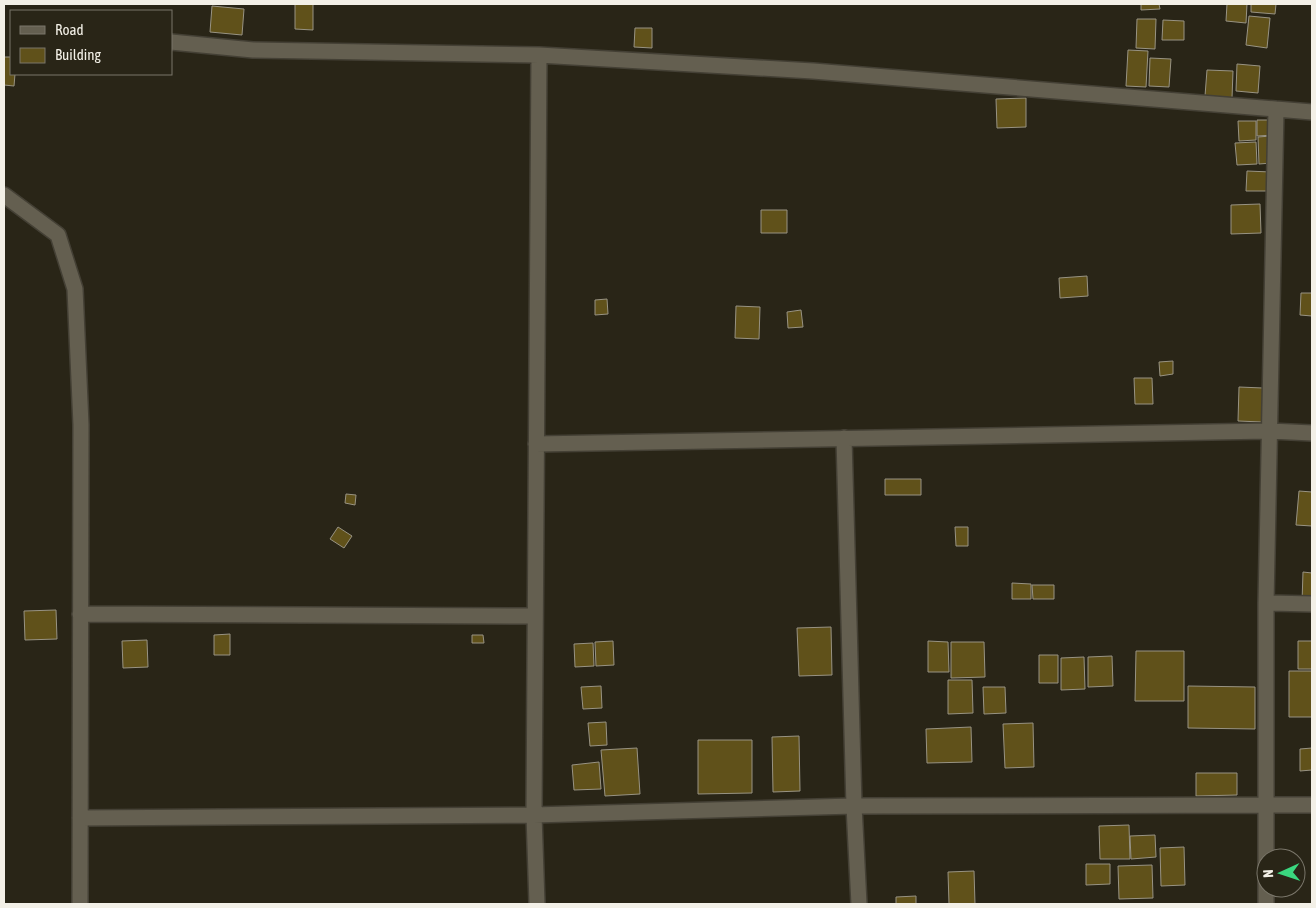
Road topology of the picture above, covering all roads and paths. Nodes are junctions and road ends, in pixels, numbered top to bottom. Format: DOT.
graph roads {
  1 [pos="172,42"];
  2 [pos="539,56"];
  3 [pos="1276,109"];
  4 [pos="1312,112"];
  5 [pos="4,195"];
  6 [pos="1268,431"];
  7 [pos="1312,433"];
  8 [pos="844,438"];
  9 [pos="536,444"];
  10 [pos="1266,603"];
  11 [pos="1312,604"];
  12 [pos="80,614"];
  13 [pos="535,616"];
  14 [pos="1264,805"];
  15 [pos="1312,805"];
  16 [pos="854,806"];
  17 [pos="534,815"];
  18 [pos="80,818"];
  19 [pos="80,904"];
  20 [pos="537,904"];
  21 [pos="858,904"];
  22 [pos="1266,904"];
  1 -- 2 [label="street"];
  2 -- 3 [label="street"];
  2 -- 9 [label="street"];
  3 -- 4 [label="street"];
  3 -- 6 [label="street"];
  5 -- 12 [label="street"];
  6 -- 7 [label="street"];
  6 -- 8 [label="street"];
  6 -- 10 [label="street"];
  8 -- 9 [label="street"];
  8 -- 16 [label="street"];
  9 -- 13 [label="street"];
  10 -- 11 [label="street"];
  10 -- 14 [label="street"];
  12 -- 13 [label="street"];
  12 -- 18 [label="street"];
  13 -- 17 [label="street"];
  14 -- 15 [label="street"];
  14 -- 16 [label="street"];
  14 -- 22 [label="street"];
  16 -- 17 [label="street"];
  16 -- 21 [label="street"];
  17 -- 18 [label="street"];
  17 -- 20 [label="street"];
  18 -- 19 [label="street"];
}
